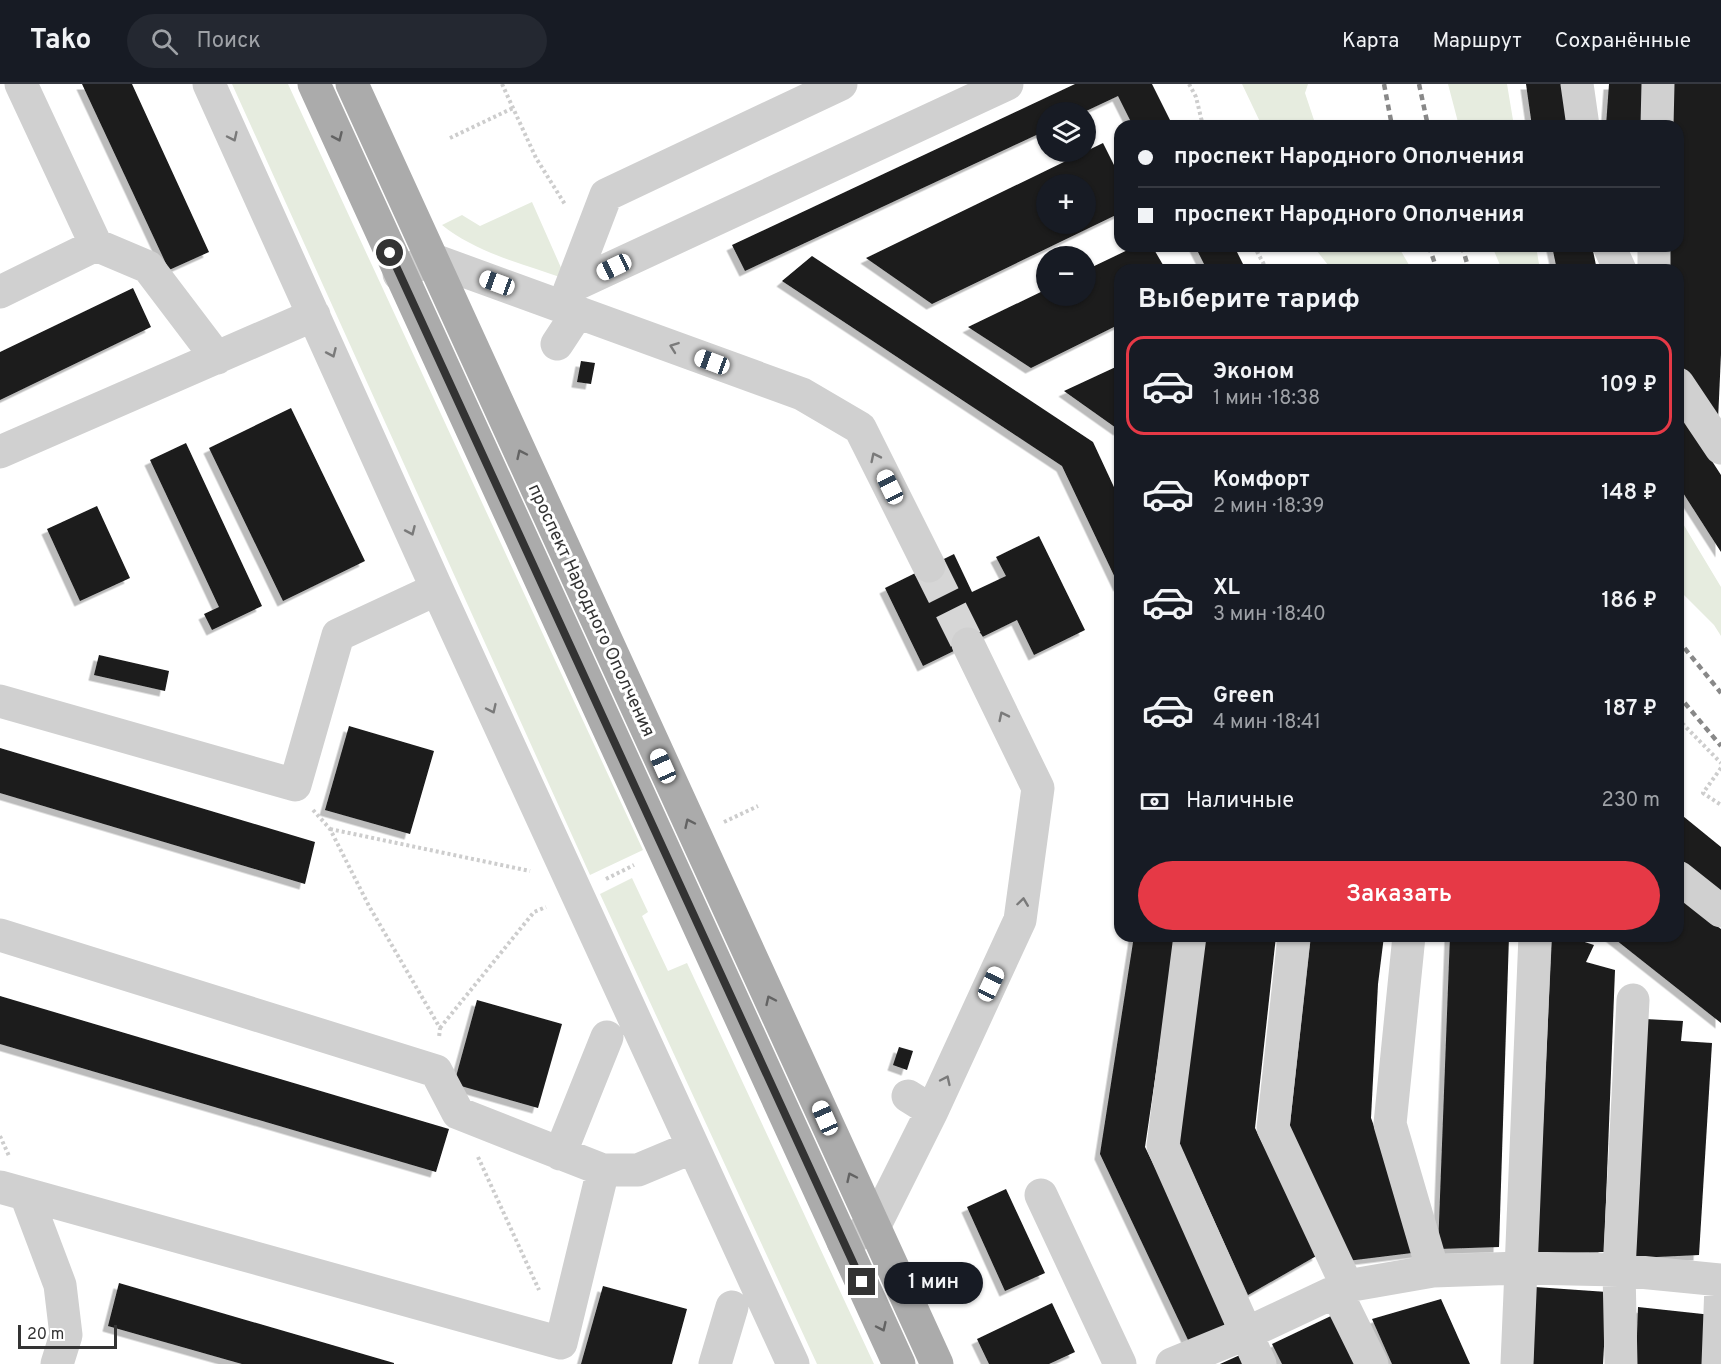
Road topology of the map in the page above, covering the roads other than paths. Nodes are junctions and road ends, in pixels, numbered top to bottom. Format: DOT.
graph roads {
  1 [pos="21,84"];
  2 [pos="209,84"];
  3 [pos="314,84"];
  4 [pos="352,84"];
  5 [pos="841,84"];
  6 [pos="1007,84"];
  7 [pos="1577,84"];
  8 [pos="1658,84"];
  9 [pos="973,91"];
  10 [pos="1582,120"];
  11 [pos="1657,120"];
  12 [pos="96,245"];
  13 [pos="431,259"];
  14 [pos="399,274"];
  15 [pos="0,292"];
  16 [pos="571,302"];
  17 [pos="314,315"];
  18 [pos="557,344"];
  19 [pos="217,358"];
  20 [pos="1684,393"];
  21 [pos="1721,448"];
  22 [pos="0,452"];
  23 [pos="929,566"];
  24 [pos="437,589"];
  25 [pos="968,644"];
  26 [pos="0,701"];
  27 [pos="1684,882"];
  28 [pos="1721,911"];
  29 [pos="0,935"];
  30 [pos="1189,942"];
  31 [pos="1293,942"];
  32 [pos="1408,942"];
  33 [pos="1535,942"];
  34 [pos="1633,1000"];
  35 [pos="607,1037"];
  36 [pos="693,1147"];
  37 [pos="560,1154"];
  38 [pos="603,1170"];
  39 [pos="13,1191"];
  40 [pos="1041,1195"];
  41 [pos="874,1227"];
  42 [pos="843,1242"];
  43 [pos="1520,1268"];
  44 [pos="1619,1270"];
  45 [pos="1432,1271"];
  46 [pos="1721,1280"];
  47 [pos="1721,1285"];
  48 [pos="1342,1288"];
  49 [pos="732,1307"];
  50 [pos="1245,1334"];
  51 [pos="565,1353"];
  52 [pos="57,1364"];
  53 [pos="715,1364"];
  54 [pos="793,1364"];
  55 [pos="899,1364"];
  56 [pos="937,1364"];
  57 [pos="1120,1364"];
  58 [pos="1172,1364"];
  59 [pos="1260,1364"];
  60 [pos="1372,1364"];
  61 [pos="1517,1364"];
  62 [pos="1620,1364"];
  63 [pos="1718,1364"];
  1 -- 12 [label="street"];
  2 -- 17 [label="street, one-way"];
  3 -- 14 [label="main road, проспект Народного Ополчения, one-way"];
  4 -- 13 [label="main road, проспект Народного Ополчения"];
  5 -- 16 [label="street"];
  6 -- 9 [label="street"];
  7 -- 10 [label="street"];
  8 -- 11 [label="street"];
  9 -- 16 [label="street"];
  12 -- 15 [label="street"];
  12 -- 19 [label="street"];
  13 -- 14 [label="street"];
  13 -- 16 [label="street"];
  41 -- 13 [label="main road, проспект Народного Ополчения, one-way"];
  14 -- 42 [label="main road, проспект Народного Ополчения"];
  16 -- 18 [label="street"];
  23 -- 16 [label="street, one-way"];
  17 -- 19 [label="street"];
  17 -- 24 [label="street, one-way"];
  19 -- 22 [label="street"];
  20 -- 21 [label="street"];
  24 -- 26 [label="street"];
  24 -- 36 [label="street, one-way"];
  41 -- 25 [label="street, one-way"];
  27 -- 28 [label="street"];
  29 -- 37 [label="street"];
  30 -- 50 [label="street"];
  31 -- 48 [label="street"];
  32 -- 45 [label="street"];
  33 -- 43 [label="street"];
  34 -- 44 [label="street"];
  35 -- 37 [label="street"];
  36 -- 38 [label="street"];
  36 -- 54 [label="street"];
  37 -- 38 [label="street"];
  38 -- 51 [label="street"];
  39 -- 51 [label="street"];
  39 -- 52 [label="street"];
  40 -- 57 [label="street"];
  41 -- 42 [label="street"];
  41 -- 56 [label="main road, проспект Народного Ополчения"];
  42 -- 55 [label="main road, проспект Народного Ополчения, one-way"];
  43 -- 44 [label="street"];
  43 -- 45 [label="street"];
  43 -- 61 [label="street"];
  44 -- 46 [label="street"];
  44 -- 62 [label="street"];
  45 -- 48 [label="street"];
  47 -- 63 [label="street"];
  48 -- 50 [label="street"];
  48 -- 60 [label="street"];
  49 -- 53 [label="street"];
  50 -- 58 [label="street"];
  50 -- 59 [label="street"];
}
